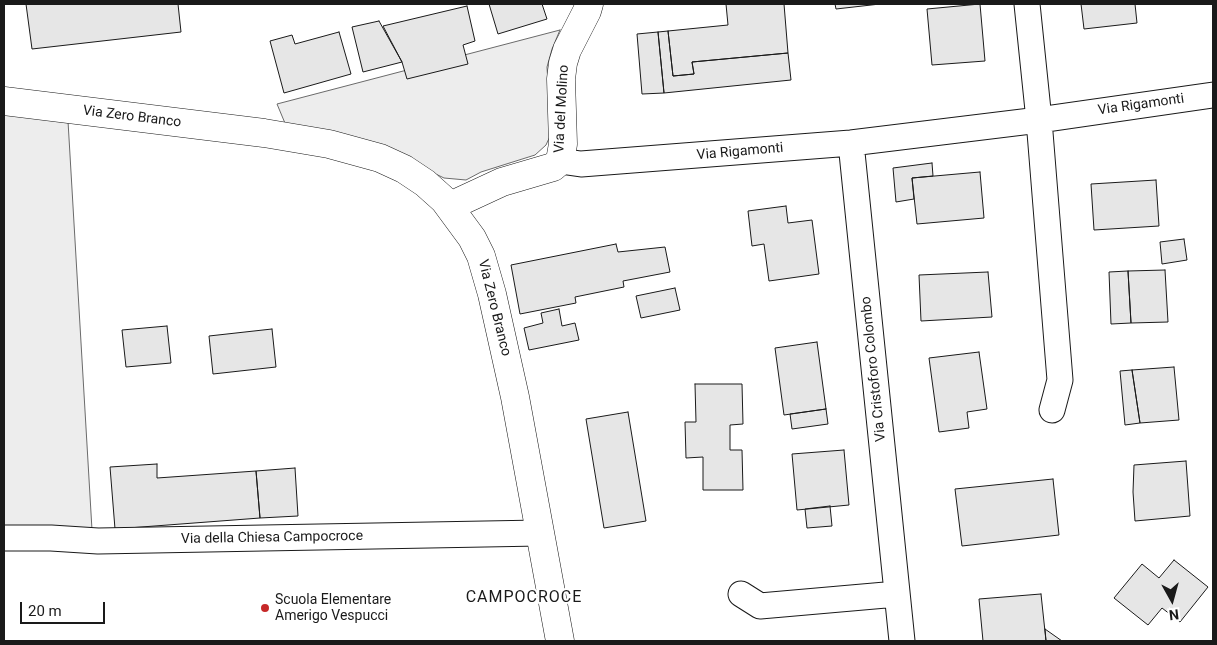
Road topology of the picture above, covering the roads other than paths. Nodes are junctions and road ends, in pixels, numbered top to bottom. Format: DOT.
graph roads {
  1 [pos="589,4"];
  2 [pos="1027,4"];
  3 [pos="1213,95"];
  4 [pos="4,101"];
  5 [pos="1039,120"];
  6 [pos="851,143"];
  7 [pos="560,160"];
  8 [pos="452,208"];
  9 [pos="1052,410"];
  10 [pos="540,533"];
  11 [pos="4,538"];
  12 [pos="741,594"];
  13 [pos="897,594"];
  14 [pos="560,641"];
  15 [pos="902,641"];
  1 -- 7 [label="street, Via del Molino"];
  2 -- 5 [label="street"];
  3 -- 5 [label="street, Via Rigamonti"];
  4 -- 8 [label="street, Via Zero Branco"];
  5 -- 6 [label="street, Via Rigamonti"];
  5 -- 9 [label="street"];
  6 -- 7 [label="street, Via Rigamonti"];
  6 -- 13 [label="street, Via Cristoforo Colombo"];
  7 -- 8 [label="street"];
  8 -- 10 [label="street, Via Zero Branco"];
  10 -- 11 [label="street, Via della Chiesa Campocroce"];
  10 -- 14 [label="street, Via Zero Branco"];
  12 -- 13 [label="street"];
  13 -- 15 [label="street, Via Cristoforo Colombo"];
}
